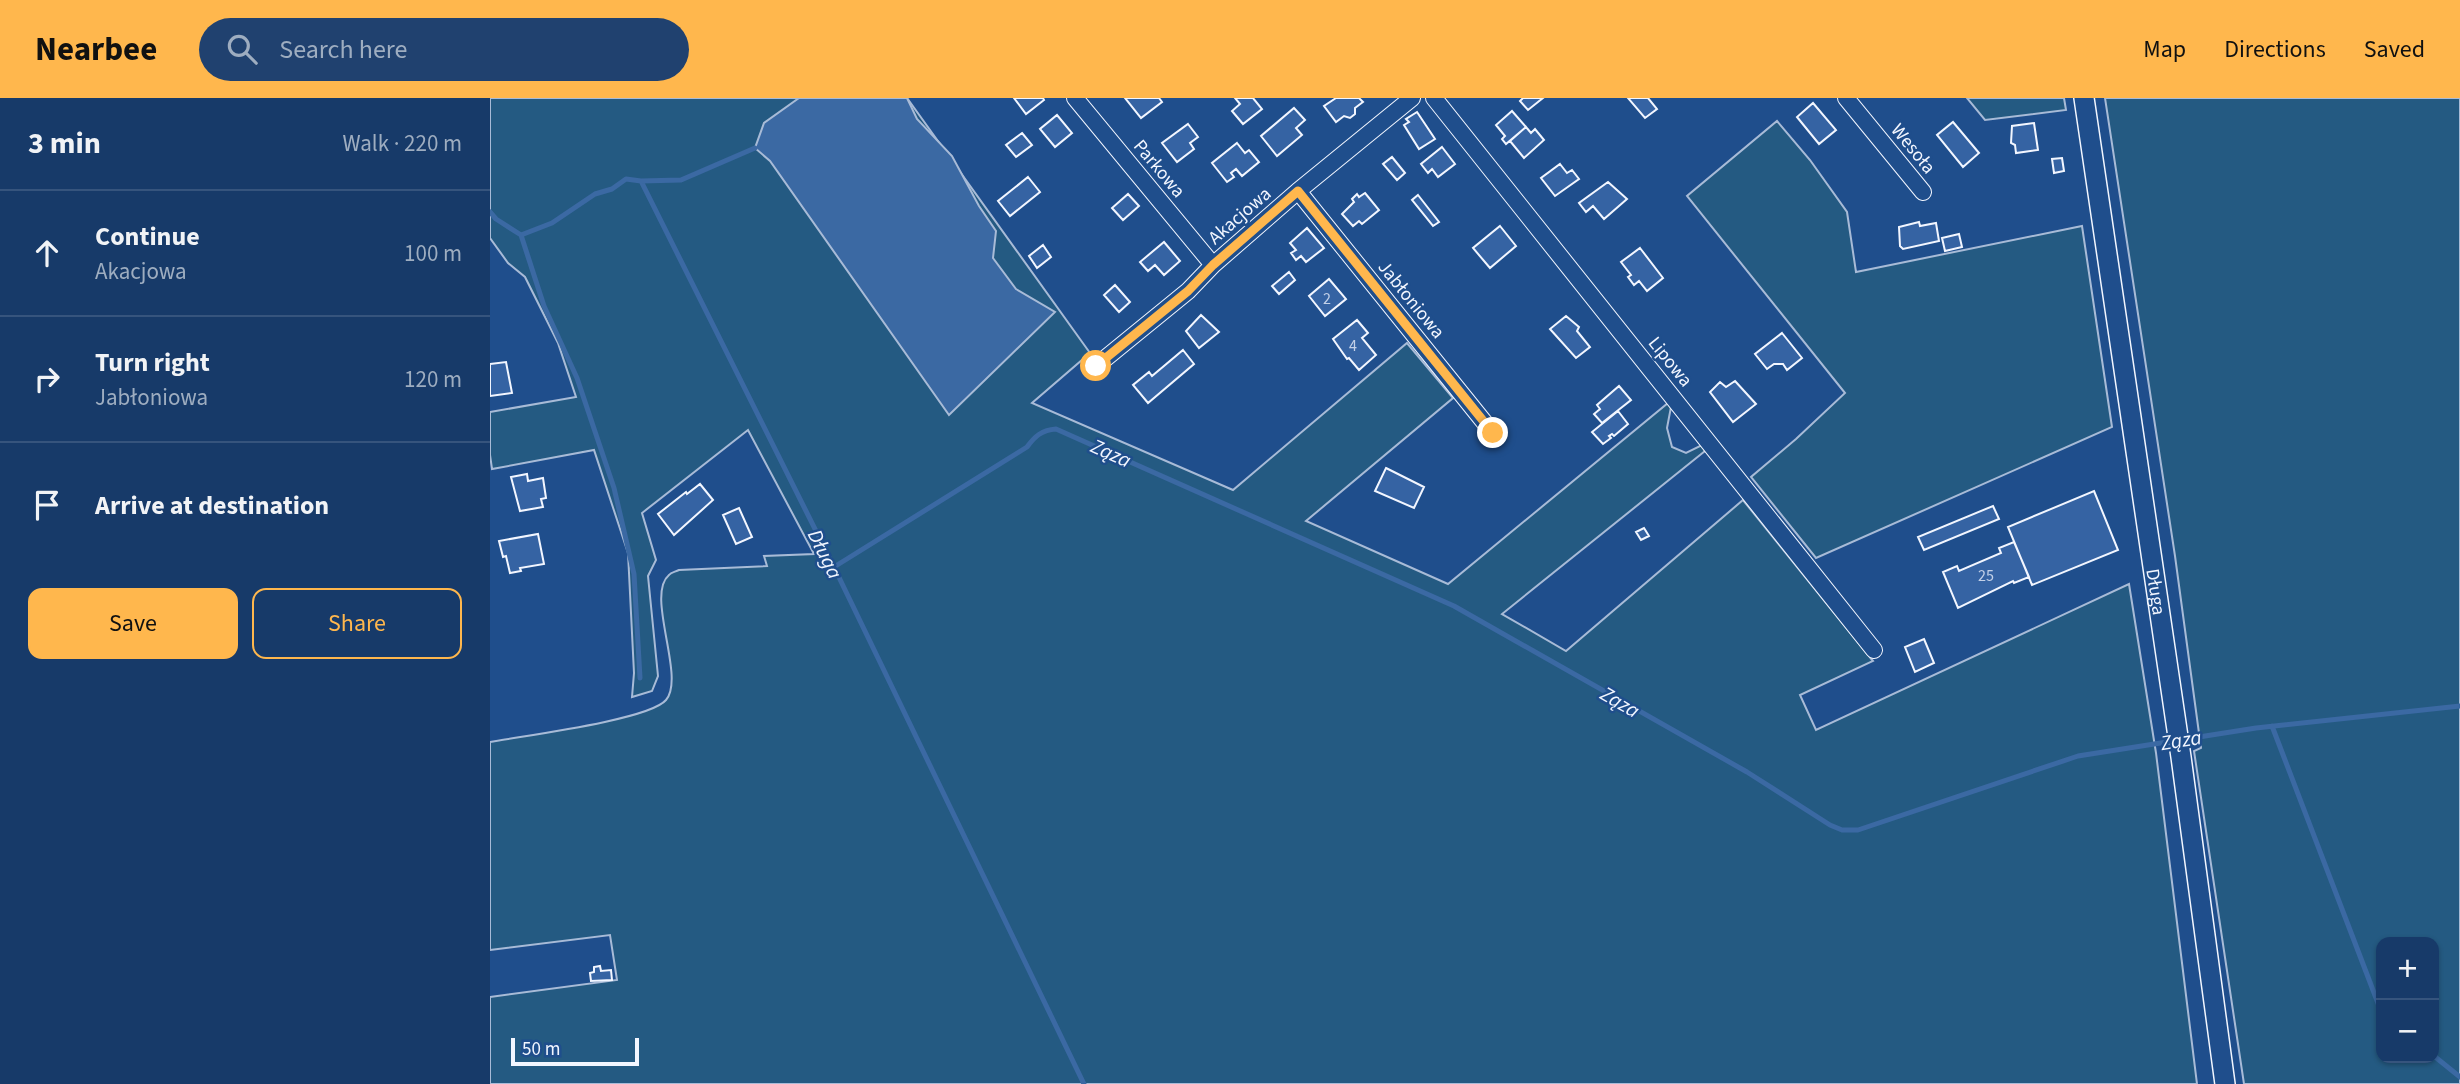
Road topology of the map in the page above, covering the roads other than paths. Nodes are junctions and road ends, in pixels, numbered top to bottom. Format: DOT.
graph roads {
  1 [pos="1075,98"];
  2 [pos="1412,98"];
  3 [pos="1434,98"];
  4 [pos="1846,98"];
  5 [pos="2084,98"];
  6 [pos="1298,191"];
  7 [pos="1923,192"];
  8 [pos="1213,265"];
  9 [pos="1096,366"];
  10 [pos="1493,433"];
  11 [pos="1874,650"];
  12 [pos="2225,1084"];
  1 -- 8 [label="street, Parkowa"];
  2 -- 6 [label="street, Akacjowa"];
  3 -- 11 [label="street, Lipowa"];
  4 -- 7 [label="street, Wesoła"];
  5 -- 12 [label="street, Długa"];
  6 -- 8 [label="street, Akacjowa"];
  6 -- 10 [label="street, Jabłoniowa"];
  8 -- 9 [label="street, Akacjowa"];
}
